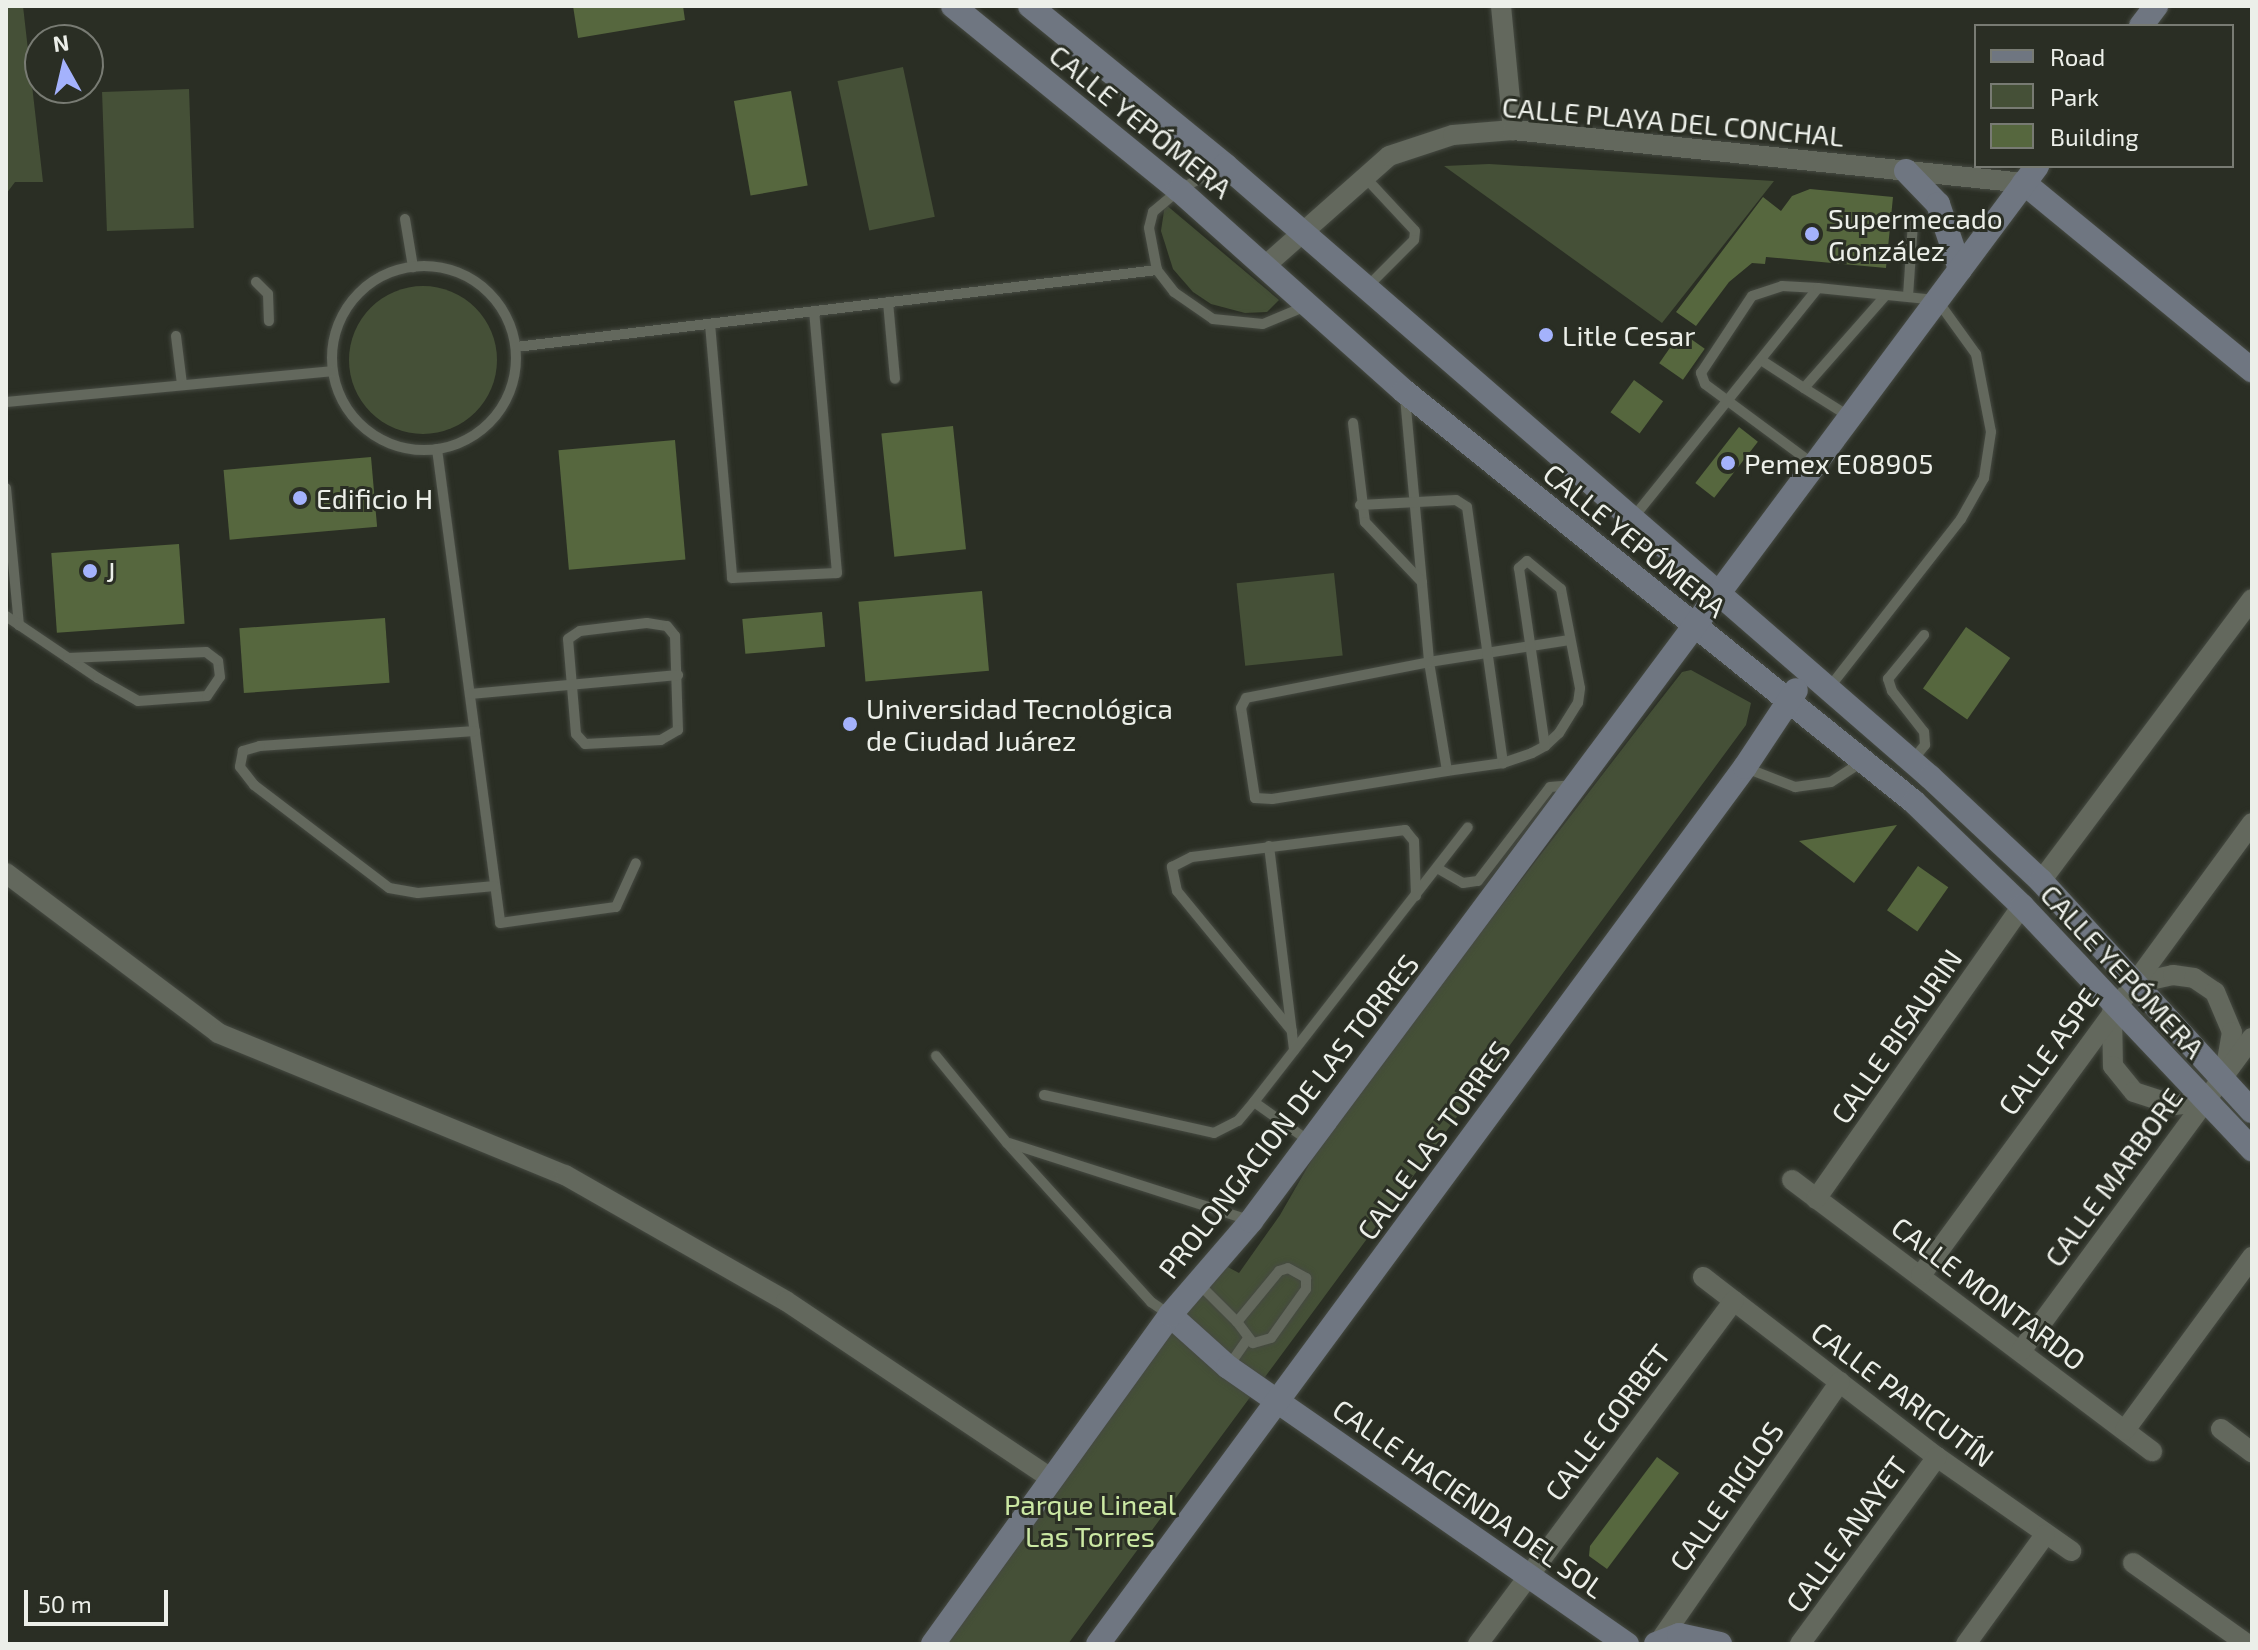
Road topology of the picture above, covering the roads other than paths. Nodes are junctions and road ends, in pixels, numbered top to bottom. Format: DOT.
graph roads {
  1 [pos="953,6"];
  2 [pos="1030,6"];
  3 [pos="1501,6"];
  4 [pos="2156,6"];
  5 [pos="2142,24"];
  6 [pos="1513,130"];
  7 [pos="1225,165"];
  8 [pos="1906,171"];
  9 [pos="2031,174"];
  10 [pos="1362,175"];
  11 [pos="1179,190"];
  12 [pos="405,219"];
  13 [pos="1913,222"];
  14 [pos="1302,232"];
  15 [pos="1266,265"];
  16 [pos="413,267"];
  17 [pos="1960,269"];
  18 [pos="1157,270"];
  19 [pos="256,282"];
  20 [pos="1366,288"];
  21 [pos="1818,288"];
  22 [pos="1886,295"];
  23 [pos="1908,296"];
  24 [pos="1937,300"];
  25 [pos="888,302"];
  26 [pos="1310,303"];
  27 [pos="814,311"];
  28 [pos="269,321"];
  29 [pos="710,324"];
  30 [pos="176,336"];
  31 [pos="516,347"];
  32 [pos="1761,360"];
  33 [pos="2252,370"];
  34 [pos="332,371"];
  35 [pos="895,379"];
  36 [pos="182,384"];
  37 [pos="1804,388"];
  38 [pos="1404,391"];
  39 [pos="6,402"];
  40 [pos="1727,402"];
  41 [pos="1850,417"];
  42 [pos="1353,423"];
  43 [pos="437,449"];
  44 [pos="1815,465"];
  45 [pos="6,488"];
  46 [pos="1415,501"];
  47 [pos="1360,505"];
  48 [pos="1632,520"];
  49 [pos="1422,582"];
  50 [pos="1718,595"];
  51 [pos="2252,599"];
  52 [pos="6,616"];
  53 [pos="19,625"];
  54 [pos="1694,627"];
  55 [pos="1924,635"];
  56 [pos="1569,640"];
  57 [pos="1529,646"];
  58 [pos="1484,653"];
  59 [pos="68,658"];
  60 [pos="1429,662"];
  61 [pos="1794,664"];
  62 [pos="678,675"];
  63 [pos="571,684"];
  64 [pos="1829,688"];
  65 [pos="470,694"];
  66 [pos="1792,702"];
  67 [pos="475,731"];
  68 [pos="1545,746"];
  69 [pos="1863,761"];
  70 [pos="1912,761"];
  71 [pos="1503,763"];
  72 [pos="1745,767"];
  73 [pos="1447,771"];
  74 [pos="1576,785"];
  75 [pos="2252,823"];
  76 [pos="1468,827"];
  77 [pos="1269,846"];
  78 [pos="636,863"];
  79 [pos="1437,868"];
  80 [pos="6,873"];
  81 [pos="2041,881"];
  82 [pos="495,886"];
  83 [pos="1416,896"];
  84 [pos="2022,906"];
  85 [pos="2132,984"];
  86 [pos="2113,1007"];
  87 [pos="1292,1031"];
  88 [pos="2252,1038"];
  89 [pos="1294,1050"];
  90 [pos="936,1056"];
  91 [pos="2220,1082"];
  92 [pos="1044,1095"];
  93 [pos="1254,1102"];
  94 [pos="2203,1102"];
  95 [pos="2252,1111"];
  96 [pos="1310,1142"];
  97 [pos="1007,1143"];
  98 [pos="2252,1149"];
  99 [pos="1792,1180"];
  100 [pos="1816,1199"];
  101 [pos="1251,1221"];
  102 [pos="2252,1257"];
  103 [pos="1921,1275"];
  104 [pos="1703,1277"];
  105 [pos="1201,1286"];
  106 [pos="1734,1301"];
  107 [pos="1170,1315"];
  108 [pos="1237,1322"];
  109 [pos="1247,1340"];
  110 [pos="2021,1351"];
  111 [pos="1228,1367"];
  112 [pos="1840,1382"];
  113 [pos="1278,1400"];
  114 [pos="2221,1429"];
  115 [pos="2125,1430"];
  116 [pos="2152,1451"];
  117 [pos="2252,1452"];
  118 [pos="1937,1457"];
  119 [pos="1050,1478"];
  120 [pos="2045,1535"];
  121 [pos="2071,1551"];
  122 [pos="2133,1563"];
  123 [pos="1525,1577"];
  124 [pos="1658,1643"];
  125 [pos="933,1644"];
  126 [pos="1098,1644"];
  127 [pos="1478,1644"];
  128 [pos="1627,1644"];
  129 [pos="1720,1644"];
  130 [pos="1800,1644"];
  131 [pos="1966,1644"];
  132 [pos="2247,1644"];
  1 -- 11 [label="main road, CALLE YEPÓMERA"];
  2 -- 7 [label="main road, CALLE YEPÓMERA"];
  3 -- 6 [label="street"];
  4 -- 5 [label="main road"];
  6 -- 8 [label="street, CALLE PLAYA DEL CONCHAL"];
  6 -- 10 [label="street, CALLE PLAYA DEL CONCHAL"];
  7 -- 11 [label="lane"];
  7 -- 14 [label="main road, CALLE YEPÓMERA"];
  8 -- 9 [label="street, CALLE PLAYA DEL CONCHAL"];
  8 -- 17 [label="main road"];
  9 -- 17 [label="main road, PROLONGACION DE LAS TORRES"];
  9 -- 33 [label="main road"];
  10 -- 14 [label="street, CALLE PLAYA DEL CONCHAL"];
  10 -- 20 [label="lane"];
  11 -- 15 [label="main road, CALLE YEPÓMERA"];
  11 -- 18 [label="lane"];
  12 -- 16 [label="lane"];
  13 -- 23 [label="lane"];
  14 -- 15 [label="street, CALLE PLAYA DEL CONCHAL"];
  14 -- 20 [label="main road, CALLE YEPÓMERA"];
  15 -- 26 [label="main road, CALLE YEPÓMERA"];
  16 -- 31 [label="lane"];
  16 -- 34 [label="lane"];
  17 -- 24 [label="main road, PROLONGACION DE LAS TORRES"];
  18 -- 25 [label="lane"];
  18 -- 26 [label="lane"];
  19 -- 28 [label="lane"];
  20 -- 48 [label="main road, CALLE YEPÓMERA"];
  21 -- 22 [label="lane"];
  21 -- 32 [label="lane"];
  21 -- 40 [label="lane"];
  22 -- 23 [label="lane"];
  22 -- 37 [label="lane"];
  23 -- 24 [label="lane"];
  24 -- 41 [label="main road, PROLONGACION DE LAS TORRES"];
  24 -- 64 [label="lane"];
  25 -- 27 [label="lane"];
  25 -- 35 [label="lane"];
  26 -- 38 [label="main road, CALLE YEPÓMERA"];
  27 -- 29 [label="lane"];
  27 -- 29 [label="lane"];
  29 -- 31 [label="lane"];
  30 -- 36 [label="lane"];
  31 -- 43 [label="lane"];
  32 -- 37 [label="lane"];
  32 -- 40 [label="lane"];
  34 -- 36 [label="lane"];
  34 -- 43 [label="lane"];
  36 -- 39 [label="lane"];
  37 -- 41 [label="lane"];
  38 -- 46 [label="lane"];
  38 -- 54 [label="main road, CALLE YEPÓMERA"];
  40 -- 44 [label="lane"];
  40 -- 48 [label="lane"];
  41 -- 44 [label="main road, PROLONGACION DE LAS TORRES"];
  42 -- 47 [label="lane"];
  43 -- 65 [label="lane"];
  44 -- 50 [label="main road, PROLONGACION DE LAS TORRES"];
  45 -- 53 [label="lane"];
  46 -- 47 [label="lane"];
  46 -- 49 [label="lane"];
  46 -- 58 [label="lane"];
  47 -- 49 [label="lane"];
  48 -- 50 [label="main road, CALLE YEPÓMERA"];
  49 -- 60 [label="lane"];
  50 -- 54 [label="main road, PROLONGACION DE LAS TORRES"];
  50 -- 61 [label="main road, CALLE YEPÓMERA"];
  51 -- 81 [label="street"];
  52 -- 53 [label="lane"];
  53 -- 59 [label="lane"];
  54 -- 66 [label="main road, CALLE YEPÓMERA"];
  54 -- 74 [label="main road, PROLONGACION DE LAS TORRES"];
  55 -- 70 [label="lane"];
  56 -- 57 [label="lane"];
  56 -- 57 [label="lane"];
  56 -- 68 [label="lane"];
  57 -- 58 [label="lane"];
  57 -- 68 [label="lane"];
  58 -- 60 [label="lane"];
  58 -- 71 [label="lane"];
  59 -- 59 [label="lane"];
  60 -- 73 [label="lane"];
  60 -- 73 [label="lane"];
  61 -- 64 [label="main road, CALLE YEPÓMERA"];
  61 -- 66 [label="main road"];
  62 -- 63 [label="lane"];
  62 -- 63 [label="lane"];
  62 -- 63 [label="lane"];
  63 -- 65 [label="lane"];
  64 -- 70 [label="main road, CALLE YEPÓMERA"];
  65 -- 67 [label="lane"];
  66 -- 69 [label="main road, CALLE YEPÓMERA"];
  66 -- 72 [label="main road, CALLE LAS TORRES"];
  67 -- 82 [label="lane"];
  67 -- 82 [label="lane"];
  68 -- 71 [label="lane"];
  69 -- 72 [label="lane"];
  69 -- 84 [label="main road, CALLE YEPÓMERA"];
  70 -- 81 [label="main road, CALLE YEPÓMERA"];
  71 -- 73 [label="lane"];
  72 -- 113 [label="main road, CALLE LAS TORRES"];
  74 -- 79 [label="lane"];
  74 -- 96 [label="main road, PROLONGACION DE LAS TORRES"];
  75 -- 85 [label="street, CALLE ASPE"];
  76 -- 79 [label="lane"];
  77 -- 83 [label="lane"];
  77 -- 87 [label="lane"];
  77 -- 87 [label="lane"];
  78 -- 82 [label="lane"];
  79 -- 83 [label="lane"];
  80 -- 119 [label="street"];
  81 -- 85 [label="main road, CALLE YEPÓMERA"];
  83 -- 89 [label="lane"];
  84 -- 86 [label="main road, CALLE YEPÓMERA"];
  84 -- 100 [label="street, CALLE BISAURIN"];
  85 -- 86 [label="street, CALLE ASPE"];
  85 -- 91 [label="main road, CALLE YEPÓMERA"];
  85 -- 91 [label="street"];
  86 -- 94 [label="main road, CALLE YEPÓMERA"];
  86 -- 94 [label="street"];
  86 -- 103 [label="street, CALLE ASPE"];
  87 -- 89 [label="lane"];
  88 -- 91 [label="street, CALLE MARBORE"];
  89 -- 93 [label="lane"];
  90 -- 97 [label="lane"];
  91 -- 94 [label="street, CALLE MARBORE"];
  91 -- 95 [label="main road, CALLE YEPÓMERA"];
  92 -- 93 [label="lane"];
  93 -- 96 [label="lane"];
  94 -- 98 [label="main road, CALLE YEPÓMERA"];
  94 -- 110 [label="street, CALLE MARBORE"];
  96 -- 101 [label="main road, PROLONGACION DE LAS TORRES"];
  97 -- 101 [label="lane"];
  97 -- 107 [label="lane"];
  99 -- 100 [label="street, CALLE MONTARDO"];
  100 -- 103 [label="street, CALLE MONTARDO"];
  101 -- 105 [label="main road, PROLONGACION DE LAS TORRES"];
  102 -- 115 [label="street"];
  103 -- 110 [label="street, CALLE MONTARDO"];
  104 -- 106 [label="street, CALLE PARICUTÍN"];
  105 -- 107 [label="main road, PROLONGACION DE LAS TORRES"];
  105 -- 108 [label="lane"];
  106 -- 112 [label="street, CALLE PARICUTÍN"];
  106 -- 123 [label="street, CALLE GORBET"];
  107 -- 111 [label="main road, CALLE HACIENDA DEL SOL"];
  107 -- 119 [label="main road, PROLONGACION DE LAS TORRES"];
  108 -- 109 [label="lane"];
  108 -- 109 [label="lane"];
  109 -- 111 [label="lane"];
  110 -- 115 [label="street, CALLE MONTARDO"];
  111 -- 113 [label="main road, CALLE HACIENDA DEL SOL"];
  112 -- 118 [label="street, CALLE PARICUTÍN"];
  112 -- 124 [label="street, CALLE RIGLOS"];
  113 -- 123 [label="main road, CALLE HACIENDA DEL SOL"];
  113 -- 126 [label="main road, CALLE LAS TORRES"];
  114 -- 117 [label="street"];
  115 -- 116 [label="street, CALLE MONTARDO"];
  118 -- 120 [label="street, CALLE PARICUTÍN"];
  118 -- 130 [label="street, CALLE ANAYET"];
  119 -- 125 [label="main road, PROLONGACION DE LAS TORRES"];
  120 -- 121 [label="street, CALLE PARICUTÍN"];
  120 -- 131 [label="street"];
  122 -- 132 [label="street"];
  123 -- 127 [label="street, CALLE GORBET"];
  123 -- 128 [label="main road, CALLE HACIENDA DEL SOL"];
  124 -- 129 [label="main road"];
}
